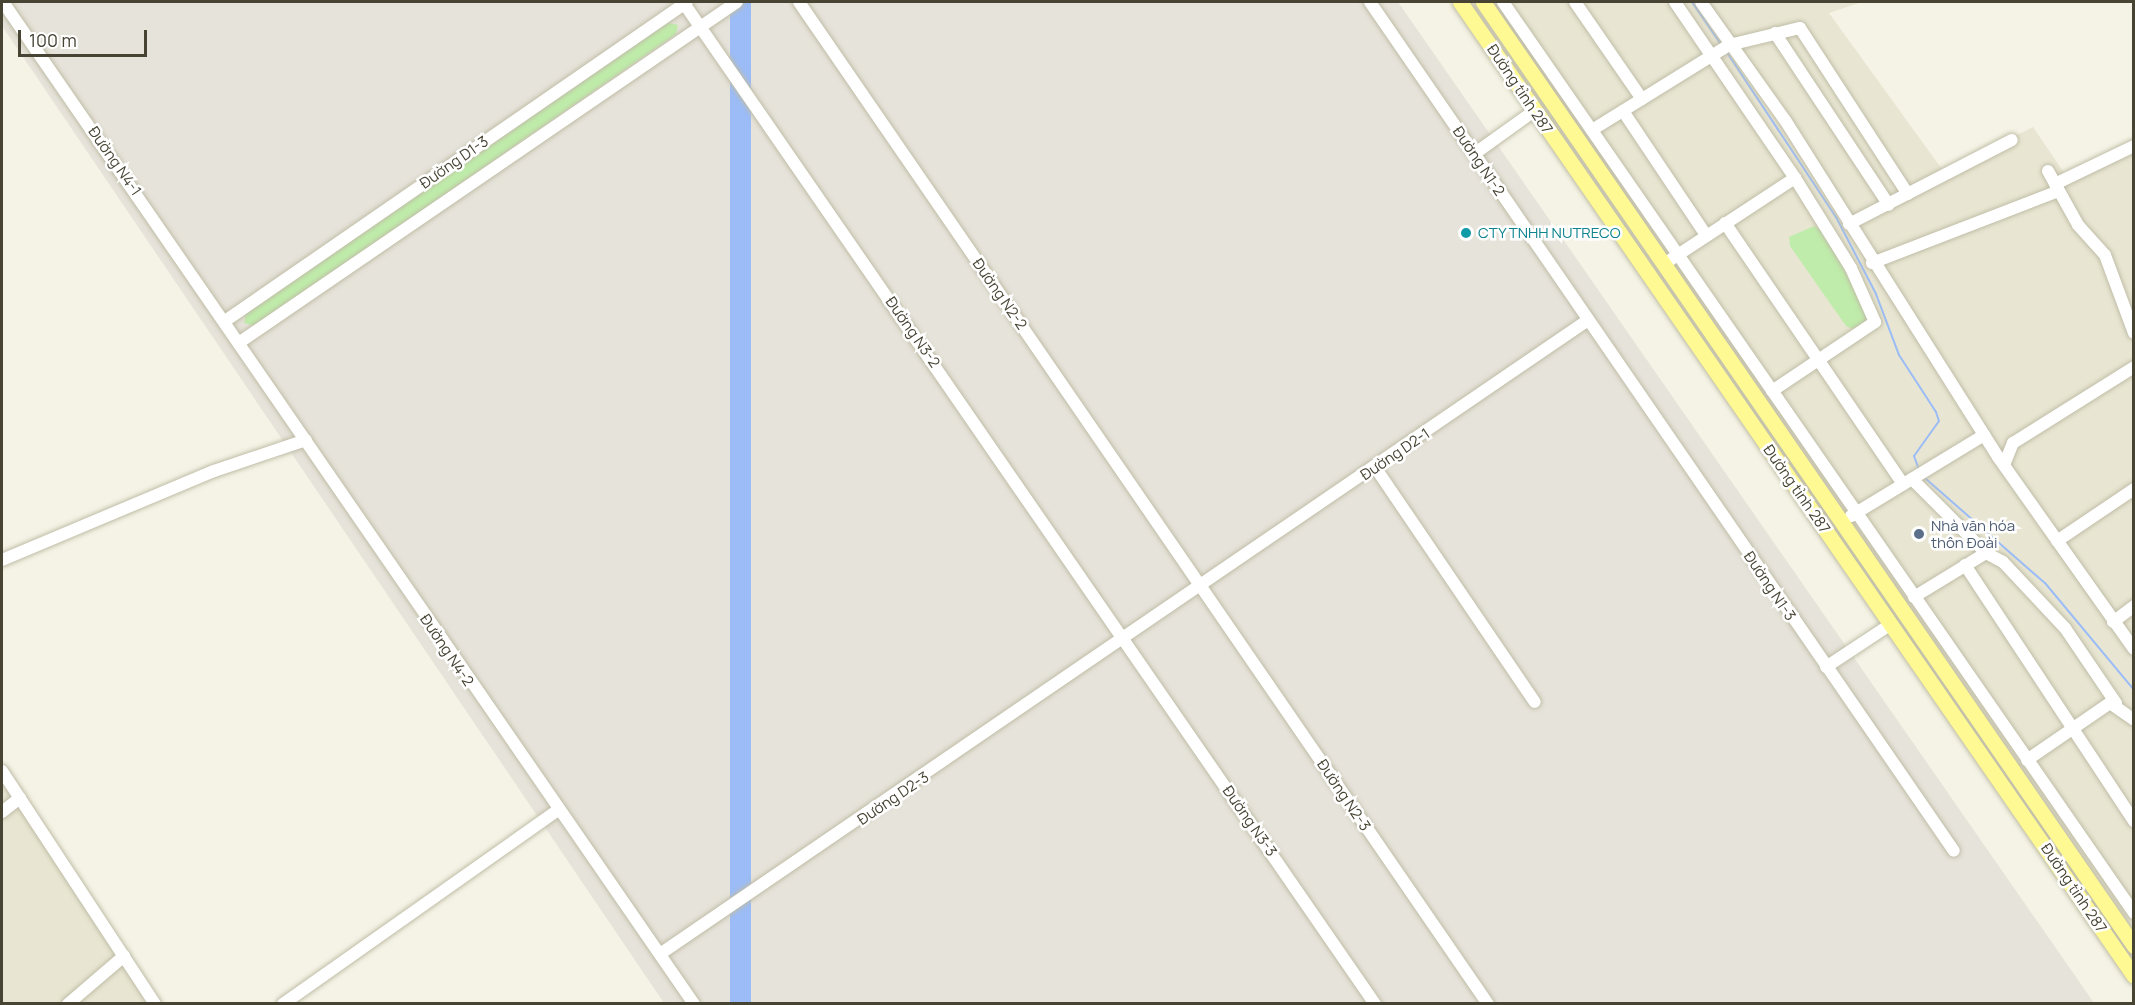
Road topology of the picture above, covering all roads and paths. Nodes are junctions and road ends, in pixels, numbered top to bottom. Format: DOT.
graph roads {
  1 [pos="3,2"];
  2 [pos="685,2"];
  3 [pos="737,2"];
  4 [pos="799,2"];
  5 [pos="1370,2"];
  6 [pos="1460,2"];
  7 [pos="1483,2"];
  8 [pos="1503,2"];
  9 [pos="1575,2"];
  10 [pos="1675,2"];
  11 [pos="1701,2"];
  12 [pos="700,27"];
  13 [pos="1775,33"];
  14 [pos="1729,45"];
  15 [pos="1715,55"];
  16 [pos="1642,99"];
  17 [pos="1534,111"];
  18 [pos="1623,111"];
  19 [pos="1592,130"];
  20 [pos="1576,138"];
  21 [pos="2012,140"];
  22 [pos="2133,146"];
  23 [pos="1561,149"];
  24 [pos="1474,154"];
  25 [pos="2048,171"];
  26 [pos="1795,178"];
  27 [pos="2057,188"];
  28 [pos="1908,194"];
  29 [pos="1889,205"];
  30 [pos="1725,223"];
  31 [pos="1849,224"];
  32 [pos="1706,235"];
  33 [pos="1678,254"];
  34 [pos="1872,262"];
  35 [pos="1664,264"];
  36 [pos="1588,320"];
  37 [pos="225,321"];
  38 [pos="2133,333"];
  39 [pos="240,342"];
  40 [pos="1821,360"];
  41 [pos="2133,367"];
  42 [pos="1772,391"];
  43 [pos="1984,435"];
  44 [pos="306,440"];
  45 [pos="2004,465"];
  46 [pos="1375,467"];
  47 [pos="1907,482"];
  48 [pos="2133,489"];
  49 [pos="1856,513"];
  50 [pos="1842,522"];
  51 [pos="2057,542"];
  52 [pos="1986,553"];
  53 [pos="2,560"];
  54 [pos="1965,565"];
  55 [pos="1201,586"];
  56 [pos="1914,597"];
  57 [pos="2133,606"];
  58 [pos="2113,622"];
  59 [pos="1891,624"];
  60 [pos="1124,639"];
  61 [pos="2133,649"];
  62 [pos="1826,667"];
  63 [pos="1535,702"];
  64 [pos="2116,703"];
  65 [pos="2133,720"];
  66 [pos="2070,731"];
  67 [pos="2027,760"];
  68 [pos="2,771"];
  69 [pos="20,798"];
  70 [pos="557,811"];
  71 [pos="2,812"];
  72 [pos="2133,821"];
  73 [pos="1954,851"];
  74 [pos="2133,913"];
  75 [pos="2133,946"];
  76 [pos="660,954"];
  77 [pos="124,956"];
  78 [pos="2133,976"];
  79 [pos="149,1001"];
  80 [pos="70,1003"];
  81 [pos="283,1004"];
  82 [pos="694,1004"];
  83 [pos="1375,1004"];
  84 [pos="1488,1004"];
  1 -- 37 [label="street, Đường N4-1"];
  2 -- 12 [label="street, Đường N3-2"];
  2 -- 37 [label="street, Đường D1-3"];
  3 -- 12 [label="street, Đường D1-3"];
  4 -- 55 [label="street, Đường N2-2"];
  5 -- 24 [label="street, Đường N1-2"];
  6 -- 17 [label="main road, Đường tỉnh 287"];
  7 -- 20 [label="main road, Đường tỉnh 287"];
  8 -- 19 [label="street"];
  9 -- 16 [label="street"];
  10 -- 15 [label="street"];
  11 -- 14 [label="street"];
  12 -- 39 [label="street, Đường D1-3"];
  12 -- 60 [label="street, Đường N3-2"];
  13 -- 14 [label="street"];
  13 -- 28 [label="street"];
  13 -- 29 [label="street"];
  14 -- 15 [label="street"];
  14 -- 31 [label="street"];
  15 -- 16 [label="street"];
  15 -- 26 [label="street"];
  16 -- 18 [label="street"];
  17 -- 23 [label="main road, Đường tỉnh 287"];
  17 -- 24 [label="street"];
  18 -- 19 [label="street"];
  18 -- 32 [label="street"];
  19 -- 33 [label="street"];
  20 -- 23 [label="main road"];
  20 -- 35 [label="main road, Đường tỉnh 287"];
  21 -- 28 [label="street"];
  22 -- 27 [label="street"];
  23 -- 59 [label="main road, Đường tỉnh 287"];
  24 -- 36 [label="street, Đường N1-2"];
  25 -- 27 [label="street"];
  26 -- 30 [label="street"];
  26 -- 40 [label="street"];
  27 -- 34 [label="street"];
  27 -- 38 [label="street"];
  28 -- 29 [label="street"];
  29 -- 31 [label="street"];
  30 -- 32 [label="street"];
  30 -- 40 [label="street"];
  31 -- 34 [label="street"];
  32 -- 33 [label="street"];
  33 -- 35 [label="street"];
  33 -- 42 [label="street"];
  34 -- 43 [label="street"];
  35 -- 50 [label="main road, Đường tỉnh 287"];
  36 -- 46 [label="street, Đường D2-1"];
  36 -- 62 [label="street, Đường N1-3"];
  37 -- 39 [label="street, Đường N4-1"];
  39 -- 44 [label="street, Đường N4-2"];
  40 -- 42 [label="street"];
  40 -- 47 [label="street"];
  41 -- 45 [label="street"];
  42 -- 49 [label="street"];
  43 -- 45 [label="street"];
  43 -- 47 [label="street"];
  44 -- 53 [label="street"];
  44 -- 70 [label="street, Đường N4-2"];
  45 -- 51 [label="street"];
  46 -- 55 [label="street, Đường D2-1"];
  46 -- 63 [label="street"];
  47 -- 49 [label="street"];
  47 -- 52 [label="street"];
  48 -- 51 [label="street"];
  49 -- 50 [label="street"];
  49 -- 56 [label="street"];
  50 -- 75 [label="main road, Đường tỉnh 287"];
  51 -- 58 [label="street"];
  52 -- 54 [label="street"];
  52 -- 64 [label="street"];
  54 -- 56 [label="street"];
  54 -- 66 [label="street"];
  55 -- 60 [label="street, Đường D2-1"];
  55 -- 84 [label="street, Đường N2-3"];
  56 -- 67 [label="street"];
  57 -- 58 [label="street"];
  58 -- 61 [label="street"];
  59 -- 62 [label="street"];
  59 -- 78 [label="main road, Đường tỉnh 287"];
  60 -- 76 [label="street, Đường D2-3"];
  60 -- 83 [label="street, Đường N3-3"];
  62 -- 73 [label="street, Đường N1-3"];
  64 -- 65 [label="street"];
  64 -- 66 [label="street"];
  66 -- 67 [label="street"];
  66 -- 72 [label="street"];
  67 -- 74 [label="street"];
  68 -- 69 [label="street"];
  69 -- 71 [label="street"];
  69 -- 77 [label="street"];
  70 -- 76 [label="street, Đường N4-2"];
  70 -- 81 [label="street"];
  76 -- 82 [label="street, Đường N4-2"];
  77 -- 79 [label="street"];
  77 -- 80 [label="street"];
}
